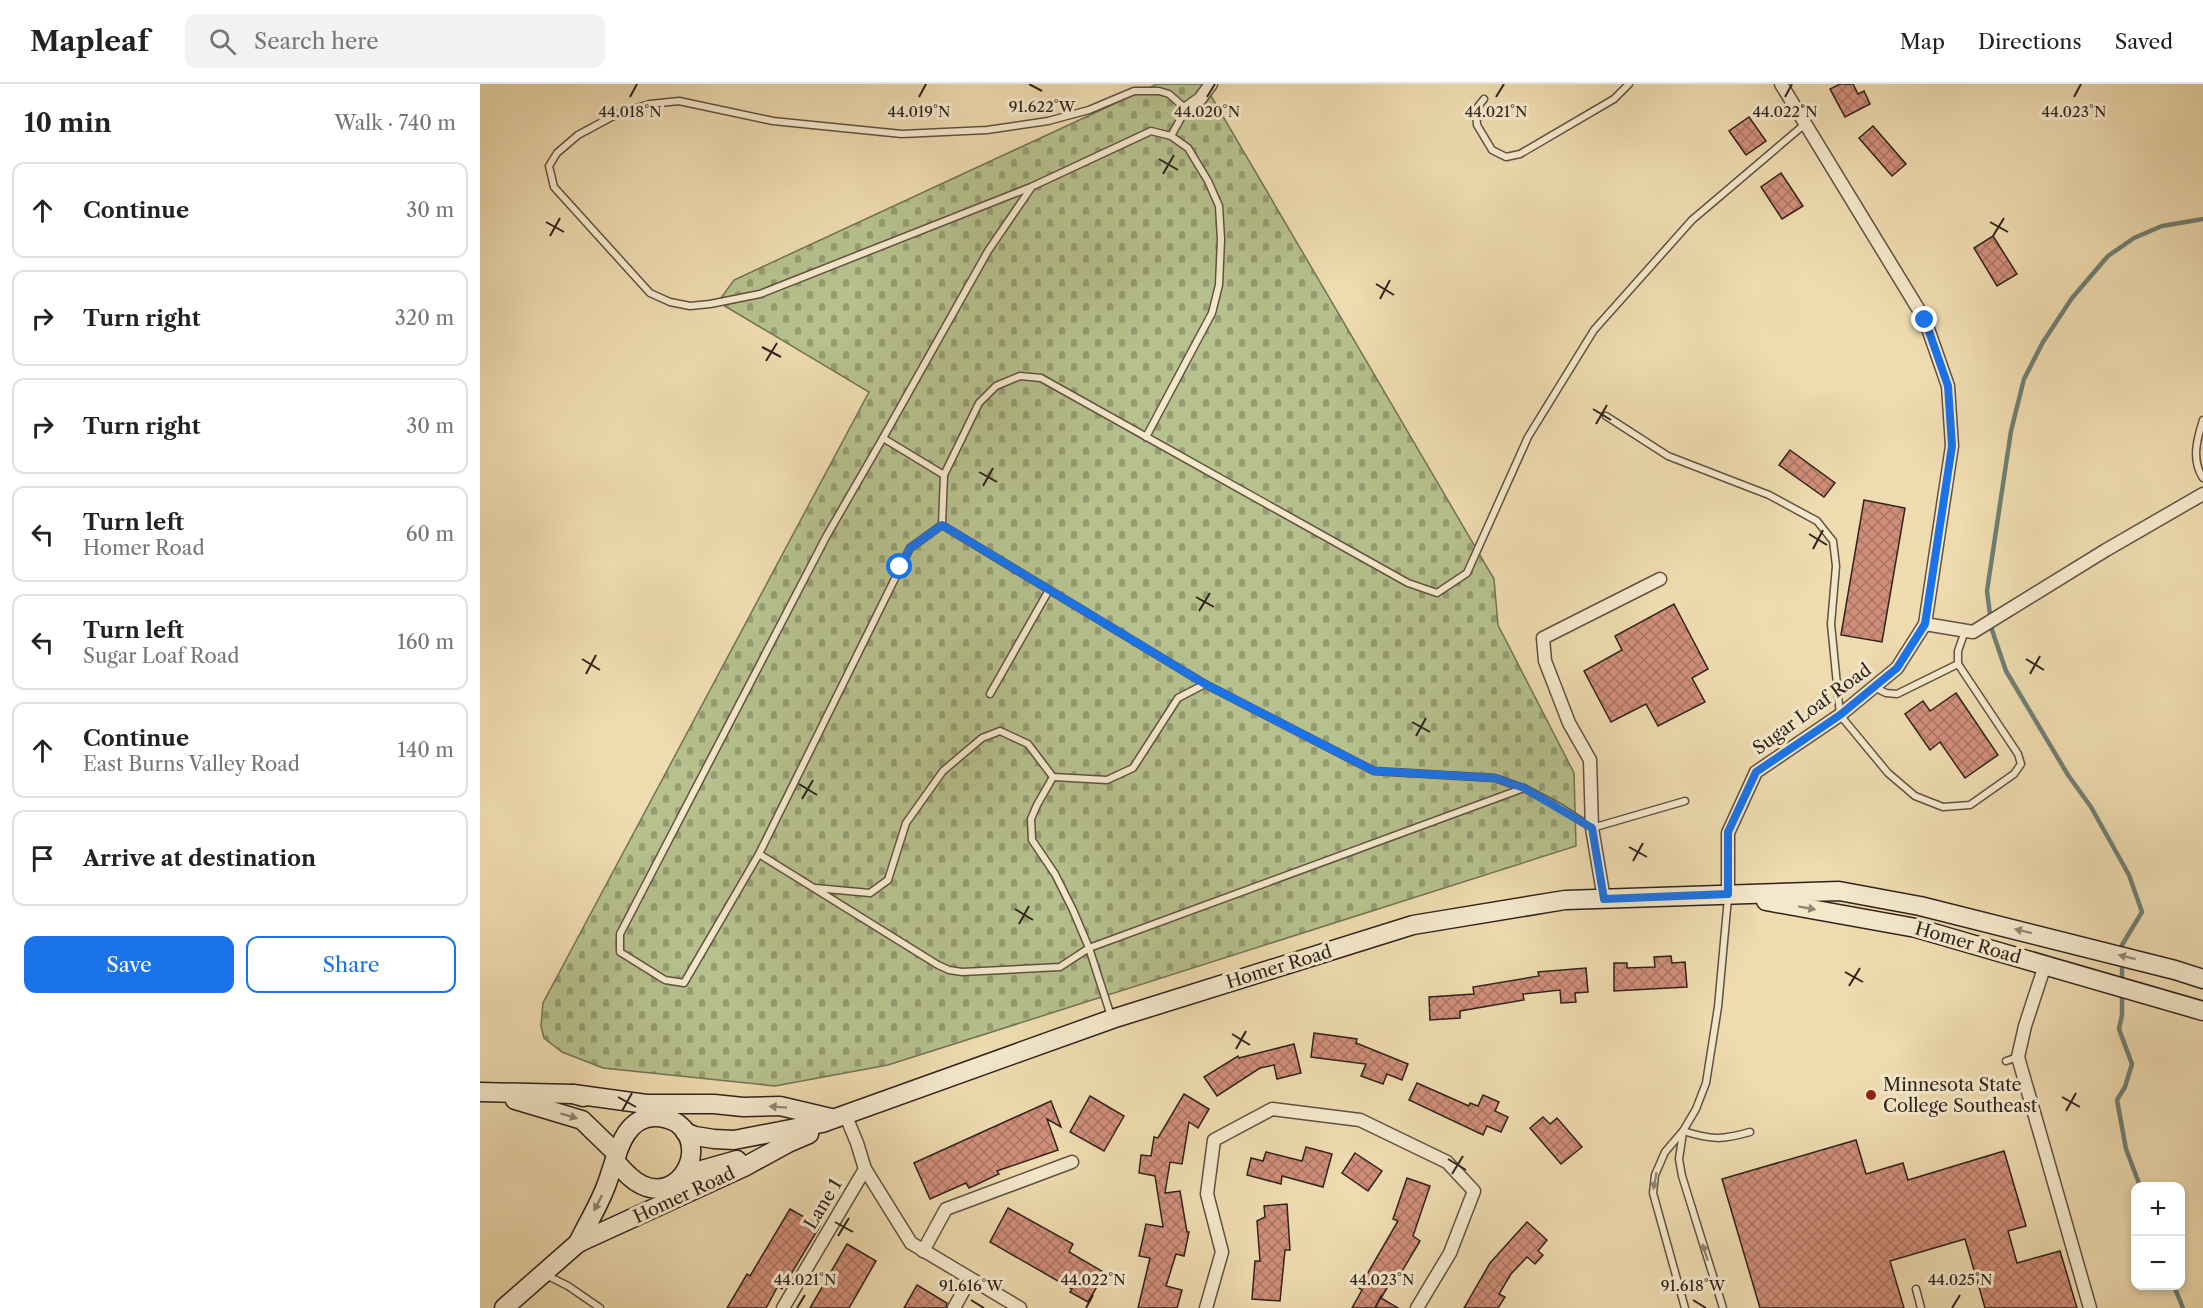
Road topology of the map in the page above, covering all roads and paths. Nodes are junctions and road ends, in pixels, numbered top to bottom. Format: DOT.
graph roads {
  1 [pos="1211,84"];
  2 [pos="1629,84"];
  3 [pos="1781,84"];
  4 [pos="1484,99"];
  5 [pos="1186,109"];
  6 [pos="1805,124"];
  7 [pos="1171,136"];
  8 [pos="1031,187"];
  9 [pos="1606,416"];
  10 [pos="2203,420"];
  11 [pos="1146,437"];
  12 [pos="883,438"];
  13 [pos="944,475"];
  14 [pos="2203,478"];
  15 [pos="2203,494"];
  16 [pos="942,525"];
  17 [pos="1660,579"];
  18 [pos="1049,590"];
  19 [pos="1925,624"];
  20 [pos="1969,632"];
  21 [pos="1958,664"];
  22 [pos="1205,684"];
  23 [pos="1874,687"];
  24 [pos="990,694"];
  25 [pos="1840,715"];
  26 [pos="1053,777"];
  27 [pos="1524,788"];
  28 [pos="1685,801"];
  29 [pos="1592,828"];
  30 [pos="759,854"];
  31 [pos="814,888"];
  32 [pos="1728,894"];
  33 [pos="1604,899"];
  34 [pos="1089,948"];
  35 [pos="2045,965"];
  36 [pos="2203,979"];
  37 [pos="2203,1011"];
  38 [pos="1112,1019"];
  39 [pos="487,1092"];
  40 [pos="573,1094"];
  41 [pos="651,1117"];
  42 [pos="840,1117"];
  43 [pos="1683,1131"];
  44 [pos="685,1132"];
  45 [pos="1750,1132"];
  46 [pos="788,1143"];
  47 [pos="616,1158"];
  48 [pos="1072,1162"];
  49 [pos="865,1169"];
  50 [pos="684,1175"];
  51 [pos="666,1187"];
  52 [pos="578,1244"];
  53 [pos="923,1251"];
  54 [pos="545,1274"];
  55 [pos="970,1279"];
  56 [pos="1916,1290"];
  57 [pos="504,1308"];
  58 [pos="600,1308"];
  59 [pos="783,1308"];
  60 [pos="954,1308"];
  61 [pos="1020,1308"];
  62 [pos="1206,1308"];
  63 [pos="1417,1308"];
  64 [pos="1685,1308"];
  65 [pos="1723,1308"];
  66 [pos="1921,1308"];
  67 [pos="2090,1308"];
  1 -- 5 [label="street"];
  2 -- 4 [label="lane"];
  3 -- 6 [label="street"];
  5 -- 7 [label="lane"];
  5 -- 8 [label="lane"];
  6 -- 11 [label="lane"];
  6 -- 19 [label="street"];
  7 -- 8 [label="lane"];
  7 -- 11 [label="lane"];
  8 -- 12 [label="lane"];
  9 -- 25 [label="lane"];
  10 -- 14 [label="lane"];
  11 -- 13 [label="lane"];
  12 -- 13 [label="lane"];
  12 -- 30 [label="lane"];
  13 -- 16 [label="lane"];
  15 -- 20 [label="street"];
  16 -- 18 [label="lane"];
  16 -- 30 [label="lane"];
  17 -- 29 [label="street"];
  18 -- 22 [label="lane"];
  18 -- 24 [label="lane"];
  19 -- 20 [label="street"];
  19 -- 23 [label="street, Sugar Loaf Road"];
  20 -- 21 [label="lane"];
  21 -- 23 [label="lane"];
  21 -- 25 [label="lane"];
  22 -- 26 [label="lane"];
  22 -- 27 [label="lane"];
  23 -- 25 [label="street, Sugar Loaf Road"];
  25 -- 32 [label="street, Sugar Loaf Road"];
  26 -- 31 [label="lane"];
  26 -- 34 [label="lane"];
  27 -- 29 [label="lane"];
  27 -- 34 [label="lane"];
  28 -- 29 [label="lane"];
  29 -- 33 [label="street"];
  30 -- 31 [label="lane"];
  31 -- 34 [label="lane"];
  32 -- 33 [label="street, Homer Road"];
  32 -- 35 [label="street, Homer Road, one-way"];
  36 -- 32 [label="street, Homer Road, one-way"];
  32 -- 43 [label="lane"];
  33 -- 38 [label="street, Homer Road"];
  34 -- 38 [label="lane"];
  35 -- 37 [label="street, Homer Road"];
  35 -- 67 [label="street"];
  38 -- 42 [label="street, Homer Road"];
  39 -- 40 [label="street"];
  39 -- 47 [label="street, Homer Road, one-way"];
  40 -- 41 [label="street"];
  42 -- 40 [label="street, one-way"];
  41 -- 44 [label="street, Homer Road"];
  41 -- 47 [label="street, Homer Road"];
  42 -- 44 [label="street, Homer Road"];
  42 -- 46 [label="street, Homer Road"];
  42 -- 49 [label="street, Lane 1"];
  43 -- 45 [label="lane"];
  43 -- 64 [label="lane, one-way"];
  65 -- 43 [label="lane, one-way"];
  44 -- 50 [label="street, Homer Road"];
  46 -- 50 [label="street, Homer Road"];
  46 -- 52 [label="street, Homer Road"];
  47 -- 51 [label="street, Homer Road"];
  47 -- 52 [label="street, Homer Road, one-way"];
  48 -- 53 [label="street"];
  49 -- 53 [label="street"];
  49 -- 59 [label="street, Lane 1"];
  50 -- 51 [label="street, Homer Road"];
  51 -- 52 [label="street, Homer Road"];
  52 -- 54 [label="street, Homer Road"];
  53 -- 55 [label="street"];
  54 -- 57 [label="street, Homer Road"];
  54 -- 58 [label="lane"];
  55 -- 60 [label="street"];
  55 -- 61 [label="street"];
  56 -- 66 [label="lane"];
  62 -- 63 [label="street"];
}
